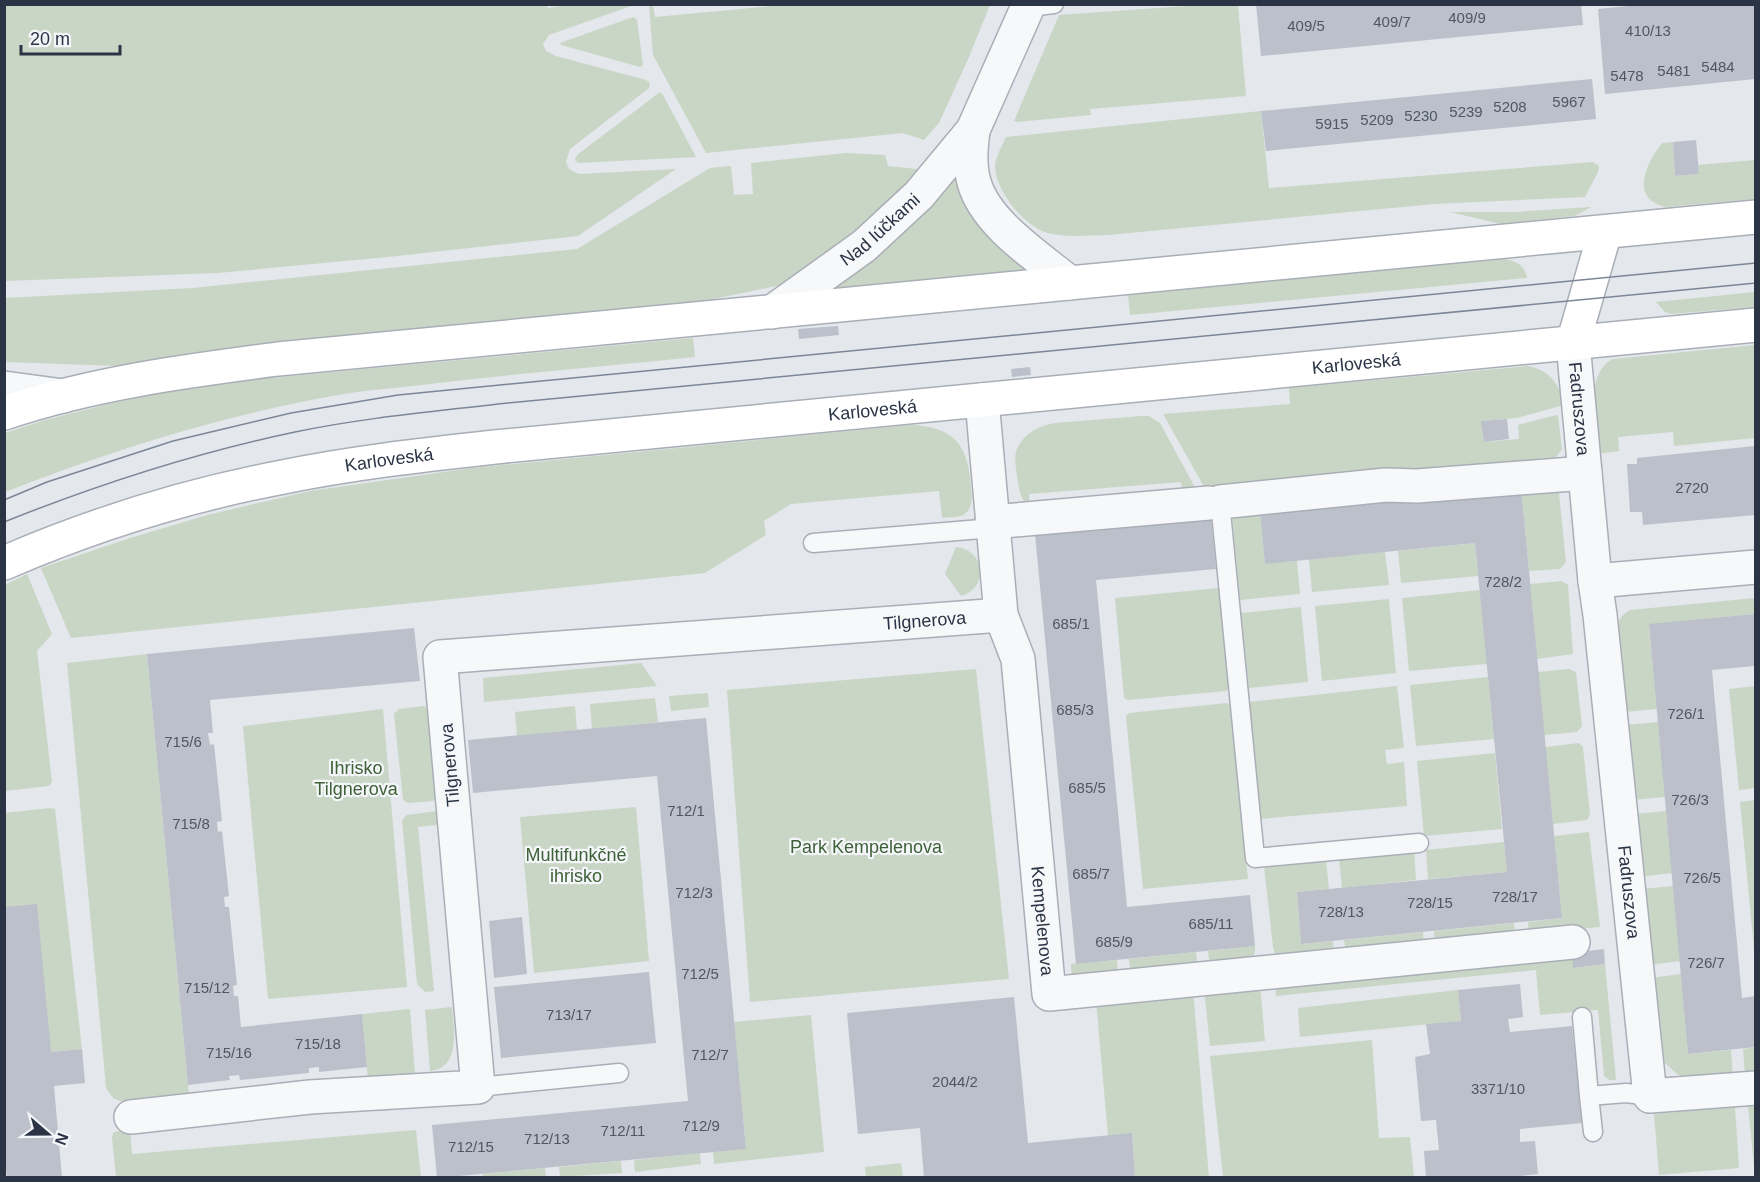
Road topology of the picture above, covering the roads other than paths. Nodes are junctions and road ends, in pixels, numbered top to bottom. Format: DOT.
graph roads {
  1 [pos="1037,5"];
  2 [pos="973,130"];
  3 [pos="1755,218"];
  4 [pos="1605,232"];
  5 [pos="1070,283"];
  6 [pos="772,312"];
  7 [pos="1755,325"];
  8 [pos="1573,343"];
  9 [pos="4,388"];
  10 [pos="63,396"];
  11 [pos="982,400"];
  12 [pos="4,413"];
  13 [pos="1585,473"];
  14 [pos="1214,503"];
  15 [pos="992,525"];
  16 [pos="813,543"];
  17 [pos="4,563"];
  18 [pos="1755,567"];
  19 [pos="1595,581"];
  20 [pos="1001,615"];
  21 [pos="1419,843"];
  22 [pos="1573,942"];
  23 [pos="1582,1017"];
  24 [pos="619,1073"];
  25 [pos="478,1087"];
  26 [pos="1755,1089"];
  27 [pos="1589,1096"];
  28 [pos="1650,1096"];
  29 [pos="131,1117"];
  30 [pos="1593,1132"];
  1 -- 2 [label="street, Nad lúčkami"];
  2 -- 5 [label="street, Nad lúčkami"];
  2 -- 6 [label="street, Nad lúčkami"];
  3 -- 4 [label="main road"];
  4 -- 5 [label="main road"];
  4 -- 8 [label="main road"];
  5 -- 6 [label="main road"];
  6 -- 10 [label="main road"];
  7 -- 8 [label="main road, Karloveská"];
  8 -- 11 [label="main road, Karloveská"];
  8 -- 13 [label="street, Fadruszova"];
  9 -- 10 [label="street"];
  10 -- 12 [label="main road"];
  11 -- 15 [label="street, Kempelenova"];
  11 -- 17 [label="main road, Karloveská"];
  13 -- 14 [label="street"];
  13 -- 19 [label="street"];
  14 -- 15 [label="street"];
  14 -- 21 [label="lane"];
  15 -- 16 [label="lane"];
  15 -- 20 [label="street, Kempelenova"];
  18 -- 19 [label="street"];
  19 -- 28 [label="street, Fadruszova"];
  20 -- 22 [label="street, Kempelenova"];
  20 -- 25 [label="street, Tilgnerova"];
  23 -- 27 [label="lane"];
  24 -- 25 [label="lane"];
  25 -- 29 [label="street"];
  26 -- 28 [label="street"];
  27 -- 28 [label="lane"];
  27 -- 30 [label="lane"];
}
